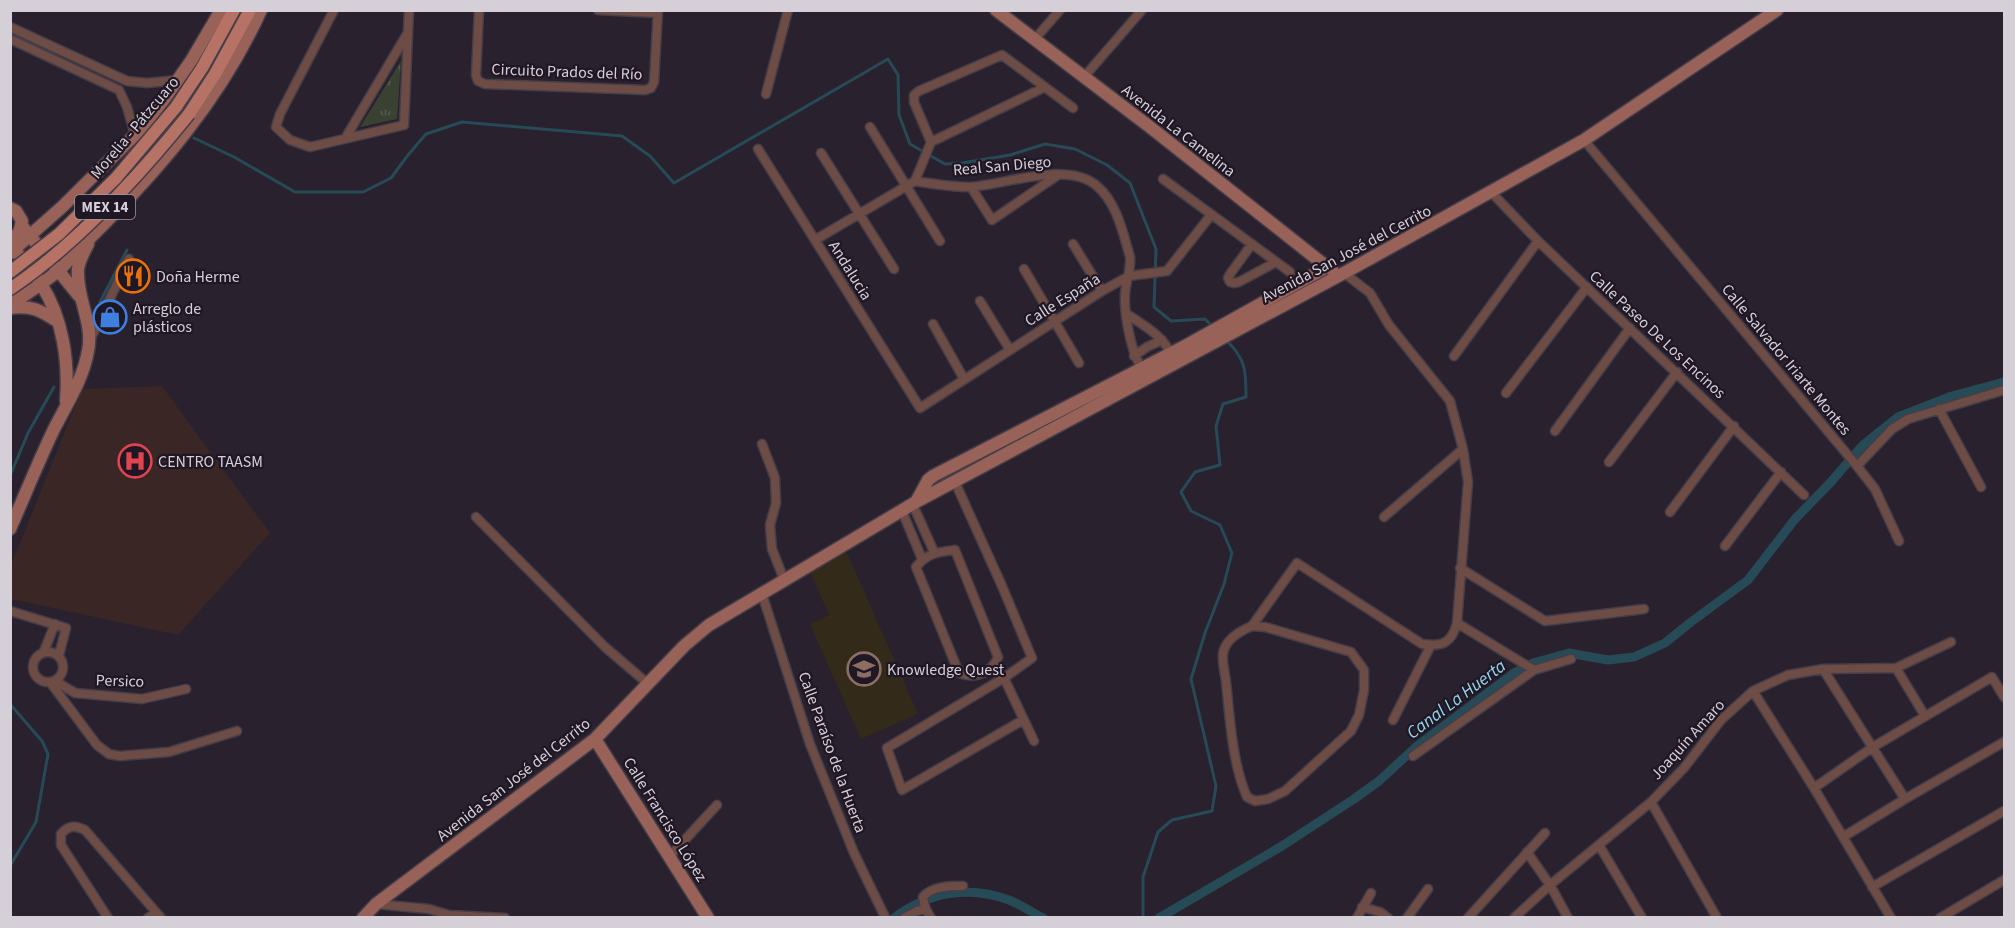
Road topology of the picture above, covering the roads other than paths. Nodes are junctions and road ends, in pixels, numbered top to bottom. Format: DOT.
graph roads {
  1 [pos="221,10"];
  2 [pos="234,10"];
  3 [pos="250,10"];
  4 [pos="261,10"];
  5 [pos="334,10"];
  6 [pos="409,10"];
  7 [pos="479,10"];
  8 [pos="598,10"];
  9 [pos="788,10"];
  10 [pos="996,10"];
  11 [pos="1060,10"];
  12 [pos="1142,10"];
  13 [pos="1777,10"];
  14 [pos="657,12"];
  15 [pos="10,27"];
  16 [pos="408,34"];
  17 [pos="10,39"];
  18 [pos="1034,40"];
  19 [pos="59,49"];
  20 [pos="54,59"];
  21 [pos="1084,77"];
  22 [pos="177,80"];
  23 [pos="1045,87"];
  24 [pos="766,94"];
  25 [pos="1073,108"];
  26 [pos="870,127"];
  27 [pos="135,135"];
  28 [pos="346,137"];
  29 [pos="1584,140"];
  30 [pos="929,145"];
  31 [pos="758,149"];
  32 [pos="822,153"];
  33 [pos="1059,175"];
  34 [pos="1163,179"];
  35 [pos="915,181"];
  36 [pos="905,186"];
  37 [pos="971,187"];
  38 [pos="1492,193"];
  39 [pos="10,208"];
  40 [pos="860,214"];
  41 [pos="1211,215"];
  42 [pos="26,231"];
  43 [pos="91,237"];
  44 [pos="815,240"];
  45 [pos="940,241"];
  46 [pos="1539,241"];
  47 [pos="1073,244"];
  48 [pos="1252,244"];
  49 [pos="12,246"];
  50 [pos="129,259"];
  51 [pos="1276,262"];
  52 [pos="1328,267"];
  53 [pos="59,269"];
  54 [pos="894,269"];
  55 [pos="1024,269"];
  56 [pos="10,272"];
  57 [pos="1290,272"];
  58 [pos="1344,273"];
  59 [pos="1129,276"];
  60 [pos="41,284"];
  61 [pos="1587,287"];
  62 [pos="10,289"];
  63 [pos="1102,291"];
  64 [pos="82,299"];
  65 [pos="980,301"];
  66 [pos="10,307"];
  67 [pos="1127,314"];
  68 [pos="57,321"];
  69 [pos="1055,321"];
  70 [pos="933,324"];
  71 [pos="1630,328"];
  72 [pos="1227,329"];
  73 [pos="90,340"];
  74 [pos="1162,340"];
  75 [pos="1010,350"];
  76 [pos="1134,356"];
  77 [pos="1454,356"];
  78 [pos="1172,358"];
  79 [pos="1079,363"];
  80 [pos="1146,372"];
  81 [pos="1677,372"];
  82 [pos="964,379"];
  83 [pos="2004,390"];
  84 [pos="1506,393"];
  85 [pos="920,408"];
  86 [pos="66,409"];
  87 [pos="1939,409"];
  88 [pos="1734,426"];
  89 [pos="1555,431"];
  90 [pos="762,444"];
  91 [pos="1463,449"];
  92 [pos="1608,462"];
  93 [pos="1856,465"];
  94 [pos="1781,472"];
  95 [pos="933,476"];
  96 [pos="955,482"];
  97 [pos="1981,487"];
  98 [pos="940,490"];
  99 [pos="1804,495"];
  100 [pos="910,506"];
  101 [pos="1670,512"];
  102 [pos="476,518"];
  103 [pos="1384,518"];
  104 [pos="10,529"];
  105 [pos="1899,541"];
  106 [pos="1725,546"];
  107 [pos="934,552"];
  108 [pos="922,559"];
  109 [pos="1460,568"];
  110 [pos="785,582"];
  111 [pos="762,594"];
  112 [pos="1644,609"];
  113 [pos="10,611"];
  114 [pos="1457,623"];
  115 [pos="55,624"];
  116 [pos="1252,626"];
  117 [pos="1951,642"];
  118 [pos="1431,645"];
  119 [pos="44,651"];
  120 [pos="58,655"];
  121 [pos="1570,659"];
  122 [pos="1896,668"];
  123 [pos="1823,669"];
  124 [pos="1534,670"];
  125 [pos="1004,678"];
  126 [pos="53,681"];
  127 [pos="647,683"];
  128 [pos="186,689"];
  129 [pos="1753,691"];
  130 [pos="2004,698"];
  131 [pos="1925,716"];
  132 [pos="1023,720"];
  133 [pos="1393,720"];
  134 [pos="237,731"];
  135 [pos="595,739"];
  136 [pos="1034,741"];
  137 [pos="2004,742"];
  138 [pos="1873,747"];
  139 [pos="1413,756"];
  140 [pos="1814,788"];
  141 [pos="1905,799"];
  142 [pos="1651,802"];
  143 [pos="717,806"];
  144 [pos="2004,811"];
  145 [pos="1545,833"];
  146 [pos="1843,837"];
  147 [pos="1599,844"];
  148 [pos="1527,852"];
  149 [pos="670,856"];
  150 [pos="2004,880"];
  151 [pos="1550,885"];
  152 [pos="963,886"];
  153 [pos="1872,887"];
  154 [pos="1428,889"];
  155 [pos="1371,893"];
  156 [pos="924,903"];
  157 [pos="376,904"];
  158 [pos="1362,907"];
  159 [pos="159,915"];
  160 [pos="885,916"];
  161 [pos="108,918"];
  162 [pos="148,918"];
  163 [pos="363,918"];
  164 [pos="505,918"];
  165 [pos="708,918"];
  166 [pos="904,918"];
  167 [pos="931,918"];
  168 [pos="1357,918"];
  169 [pos="1388,918"];
  170 [pos="1407,918"];
  171 [pos="1468,918"];
  172 [pos="1514,918"];
  173 [pos="1568,918"];
  174 [pos="1642,918"];
  175 [pos="1717,918"];
  176 [pos="1891,918"];
  177 [pos="1940,918"];
  1 -- 22 [label="street"];
  2 -- 56 [label="main road, Morelia - Pátzcuaro / MEX 14, bridge"];
  3 -- 62 [label="main road, MEX 14, bridge"];
  4 -- 43 [label="street"];
  5 -- 28 [label="street"];
  6 -- 16 [label="street"];
  7 -- 14 [label="street, Circuito Prados del Río"];
  8 -- 14 [label="street, Circuito Prados del Río"];
  9 -- 24 [label="street"];
  10 -- 18 [label="street, Avenida La Camelina"];
  11 -- 18 [label="street"];
  12 -- 21 [label="street"];
  13 -- 29 [label="street, Avenida San José del Cerrito"];
  15 -- 19 [label="street"];
  16 -- 28 [label="street"];
  16 -- 28 [label="street"];
  17 -- 20 [label="street"];
  18 -- 21 [label="street, Avenida La Camelina"];
  19 -- 20 [label="street"];
  19 -- 22 [label="street"];
  20 -- 27 [label="street"];
  21 -- 52 [label="street, Avenida La Camelina"];
  22 -- 27 [label="street"];
  23 -- 25 [label="street"];
  23 -- 30 [label="street"];
  23 -- 30 [label="street"];
  26 -- 36 [label="street"];
  27 -- 42 [label="street"];
  29 -- 38 [label="street, Avenida San José del Cerrito"];
  29 -- 93 [label="street, Calle Salvador Iriarte Montes"];
  30 -- 35 [label="street"];
  31 -- 44 [label="street, Andalucia"];
  32 -- 40 [label="street"];
  33 -- 37 [label="street, Real San Diego"];
  33 -- 37 [label="street"];
  33 -- 59 [label="street, Real San Diego"];
  34 -- 41 [label="street"];
  35 -- 36 [label="street"];
  35 -- 37 [label="street, Real San Diego"];
  36 -- 40 [label="street"];
  36 -- 45 [label="street"];
  38 -- 46 [label="street, Calle Paseo De Los Encinos"];
  38 -- 58 [label="street, Avenida San José del Cerrito"];
  39 -- 42 [label="street"];
  40 -- 44 [label="street"];
  40 -- 54 [label="street"];
  41 -- 48 [label="street"];
  41 -- 59 [label="street, Calle España"];
  42 -- 49 [label="street"];
  42 -- 53 [label="street"];
  43 -- 53 [label="street"];
  43 -- 64 [label="street"];
  44 -- 85 [label="street, Andalucia"];
  46 -- 61 [label="street, Calle Paseo De Los Encinos"];
  46 -- 77 [label="street"];
  47 -- 63 [label="street"];
  48 -- 51 [label="street"];
  48 -- 51 [label="street"];
  49 -- 60 [label="street"];
  50 -- 73 [label="street"];
  51 -- 57 [label="street"];
  52 -- 58 [label="street, Avenida La Camelina"];
  52 -- 72 [label="street, Avenida San José del Cerrito"];
  53 -- 60 [label="street"];
  53 -- 64 [label="street"];
  55 -- 69 [label="street"];
  58 -- 72 [label="street, Avenida San José del Cerrito"];
  58 -- 91 [label="street"];
  59 -- 63 [label="street, Calle España"];
  59 -- 67 [label="street, Real San Diego"];
  60 -- 66 [label="street"];
  60 -- 68 [label="street"];
  61 -- 71 [label="street, Calle Paseo De Los Encinos"];
  61 -- 84 [label="street"];
  63 -- 69 [label="street, Calle España"];
  64 -- 73 [label="street"];
  65 -- 75 [label="street"];
  66 -- 68 [label="street"];
  67 -- 74 [label="street"];
  67 -- 76 [label="street"];
  68 -- 86 [label="street"];
  69 -- 75 [label="street, Calle España"];
  69 -- 79 [label="street"];
  70 -- 82 [label="street"];
  71 -- 81 [label="street, Calle Paseo De Los Encinos"];
  71 -- 89 [label="street"];
  72 -- 78 [label="street, Avenida San José del Cerrito"];
  73 -- 86 [label="street"];
  74 -- 76 [label="street"];
  74 -- 78 [label="street"];
  75 -- 82 [label="street, Calle España"];
  76 -- 80 [label="street"];
  78 -- 80 [label="street, Avenida San José del Cerrito"];
  80 -- 95 [label="street, Avenida San José del Cerrito"];
  80 -- 96 [label="street, Avenida San José del Cerrito"];
  81 -- 88 [label="street, Calle Paseo De Los Encinos"];
  81 -- 92 [label="street"];
  82 -- 85 [label="street, Calle España"];
  83 -- 87 [label="street"];
  86 -- 104 [label="street"];
  87 -- 93 [label="street"];
  87 -- 97 [label="street"];
  88 -- 94 [label="street, Calle Paseo De Los Encinos"];
  88 -- 101 [label="street"];
  90 -- 110 [label="street"];
  91 -- 103 [label="street"];
  91 -- 109 [label="street"];
  93 -- 105 [label="street, Calle Salvador Iriarte Montes"];
  94 -- 99 [label="street, Calle Paseo De Los Encinos"];
  94 -- 106 [label="street"];
  95 -- 98 [label="street"];
  95 -- 100 [label="street, Avenida San José del Cerrito"];
  96 -- 98 [label="street, Avenida San José del Cerrito"];
  96 -- 125 [label="street"];
  98 -- 100 [label="street, Avenida San José del Cerrito"];
  100 -- 107 [label="street"];
  100 -- 108 [label="street"];
  100 -- 110 [label="street, Avenida San José del Cerrito"];
  102 -- 127 [label="street"];
  107 -- 108 [label="street"];
  107 -- 108 [label="street"];
  109 -- 112 [label="street"];
  109 -- 114 [label="street"];
  110 -- 111 [label="street, Avenida San José del Cerrito"];
  111 -- 127 [label="street, Avenida San José del Cerrito"];
  111 -- 160 [label="street, Calle Paraíso de la Huerta"];
  113 -- 115 [label="street"];
  114 -- 118 [label="street"];
  114 -- 124 [label="street"];
  115 -- 119 [label="street"];
  115 -- 120 [label="street"];
  116 -- 116 [label="street"];
  116 -- 118 [label="street"];
  117 -- 122 [label="street, Joaquín Amaro"];
  118 -- 133 [label="street"];
  119 -- 120 [label="street"];
  119 -- 126 [label="street"];
  120 -- 126 [label="street"];
  121 -- 124 [label="street"];
  122 -- 123 [label="street, Joaquín Amaro"];
  122 -- 131 [label="street"];
  123 -- 129 [label="street, Joaquín Amaro"];
  123 -- 138 [label="street"];
  124 -- 139 [label="street"];
  125 -- 132 [label="street"];
  125 -- 132 [label="street"];
  126 -- 128 [label="street, Persico"];
  126 -- 134 [label="street"];
  127 -- 135 [label="street, Avenida San José del Cerrito"];
  129 -- 140 [label="street"];
  129 -- 142 [label="street, Joaquín Amaro"];
  130 -- 131 [label="street"];
  131 -- 138 [label="street"];
  132 -- 136 [label="street"];
  135 -- 149 [label="street, Calle Francisco López"];
  135 -- 157 [label="street, Avenida San José del Cerrito"];
  137 -- 141 [label="street"];
  138 -- 140 [label="street"];
  138 -- 141 [label="street"];
  140 -- 146 [label="street"];
  141 -- 146 [label="street"];
  142 -- 147 [label="street, Joaquín Amaro"];
  142 -- 175 [label="street"];
  143 -- 149 [label="street"];
  144 -- 153 [label="street"];
  145 -- 148 [label="street"];
  146 -- 153 [label="street"];
  147 -- 151 [label="street, Joaquín Amaro"];
  147 -- 174 [label="street"];
  148 -- 151 [label="street"];
  148 -- 171 [label="street"];
  149 -- 165 [label="street, Calle Francisco López"];
  150 -- 177 [label="street"];
  151 -- 172 [label="street, Joaquín Amaro"];
  151 -- 173 [label="street"];
  152 -- 156 [label="street"];
  153 -- 176 [label="street"];
  154 -- 170 [label="street"];
  155 -- 158 [label="street"];
  156 -- 166 [label="street"];
  156 -- 167 [label="street"];
  157 -- 163 [label="street, Avenida San José del Cerrito"];
  157 -- 164 [label="street"];
  158 -- 168 [label="street"];
  158 -- 169 [label="street"];
  159 -- 161 [label="street"];
  159 -- 162 [label="street"];
}
